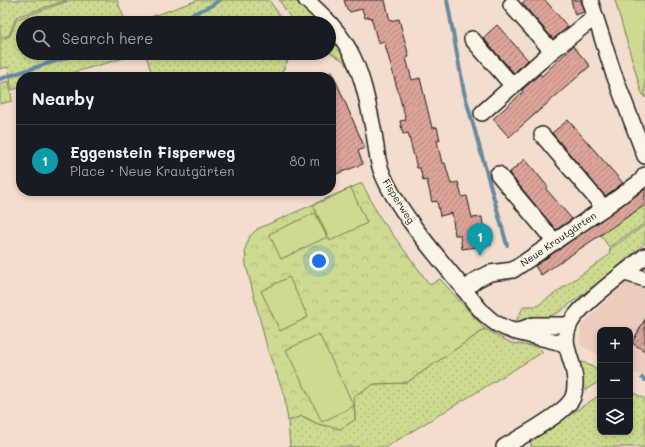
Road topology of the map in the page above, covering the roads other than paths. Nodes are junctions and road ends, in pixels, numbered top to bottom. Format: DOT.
graph roads {
  1 [pos="306,0"];
  2 [pos="590,0"];
  3 [pos="511,5"];
  4 [pos="323,16"];
  5 [pos="595,17"];
  6 [pos="336,29"];
  7 [pos="472,39"];
  8 [pos="552,51"];
  9 [pos="513,86"];
  10 [pos="482,113"];
  11 [pos="542,135"];
  12 [pos="645,156"];
  13 [pos="498,174"];
  14 [pos="645,175"];
  15 [pos="604,208"];
  16 [pos="555,242"];
  17 [pos="645,256"];
  18 [pos="625,272"];
  19 [pos="645,279"];
  20 [pos="464,290"];
  21 [pos="569,325"];
  22 [pos="517,331"];
  23 [pos="566,345"];
  24 [pos="525,441"];
  25 [pos="504,447"];
  1 -- 4 [label="street, Fisperweg"];
  2 -- 5 [label="street"];
  3 -- 8 [label="street"];
  5 -- 8 [label="street"];
  5 -- 12 [label="street"];
  6 -- 20 [label="street, Fisperweg"];
  7 -- 9 [label="street"];
  8 -- 9 [label="street"];
  9 -- 10 [label="street"];
  11 -- 15 [label="street"];
  13 -- 16 [label="street"];
  14 -- 15 [label="street, Neue Krautgärten"];
  15 -- 16 [label="street, Neue Krautgärten"];
  16 -- 20 [label="street, Neue Krautgärten"];
  17 -- 18 [label="street"];
  18 -- 19 [label="street"];
  18 -- 21 [label="street"];
  20 -- 22 [label="street, Fisperweg"];
  21 -- 22 [label="street"];
  21 -- 23 [label="street"];
  22 -- 23 [label="street, Fisperweg"];
  23 -- 24 [label="street"];
  24 -- 25 [label="street"];
}
